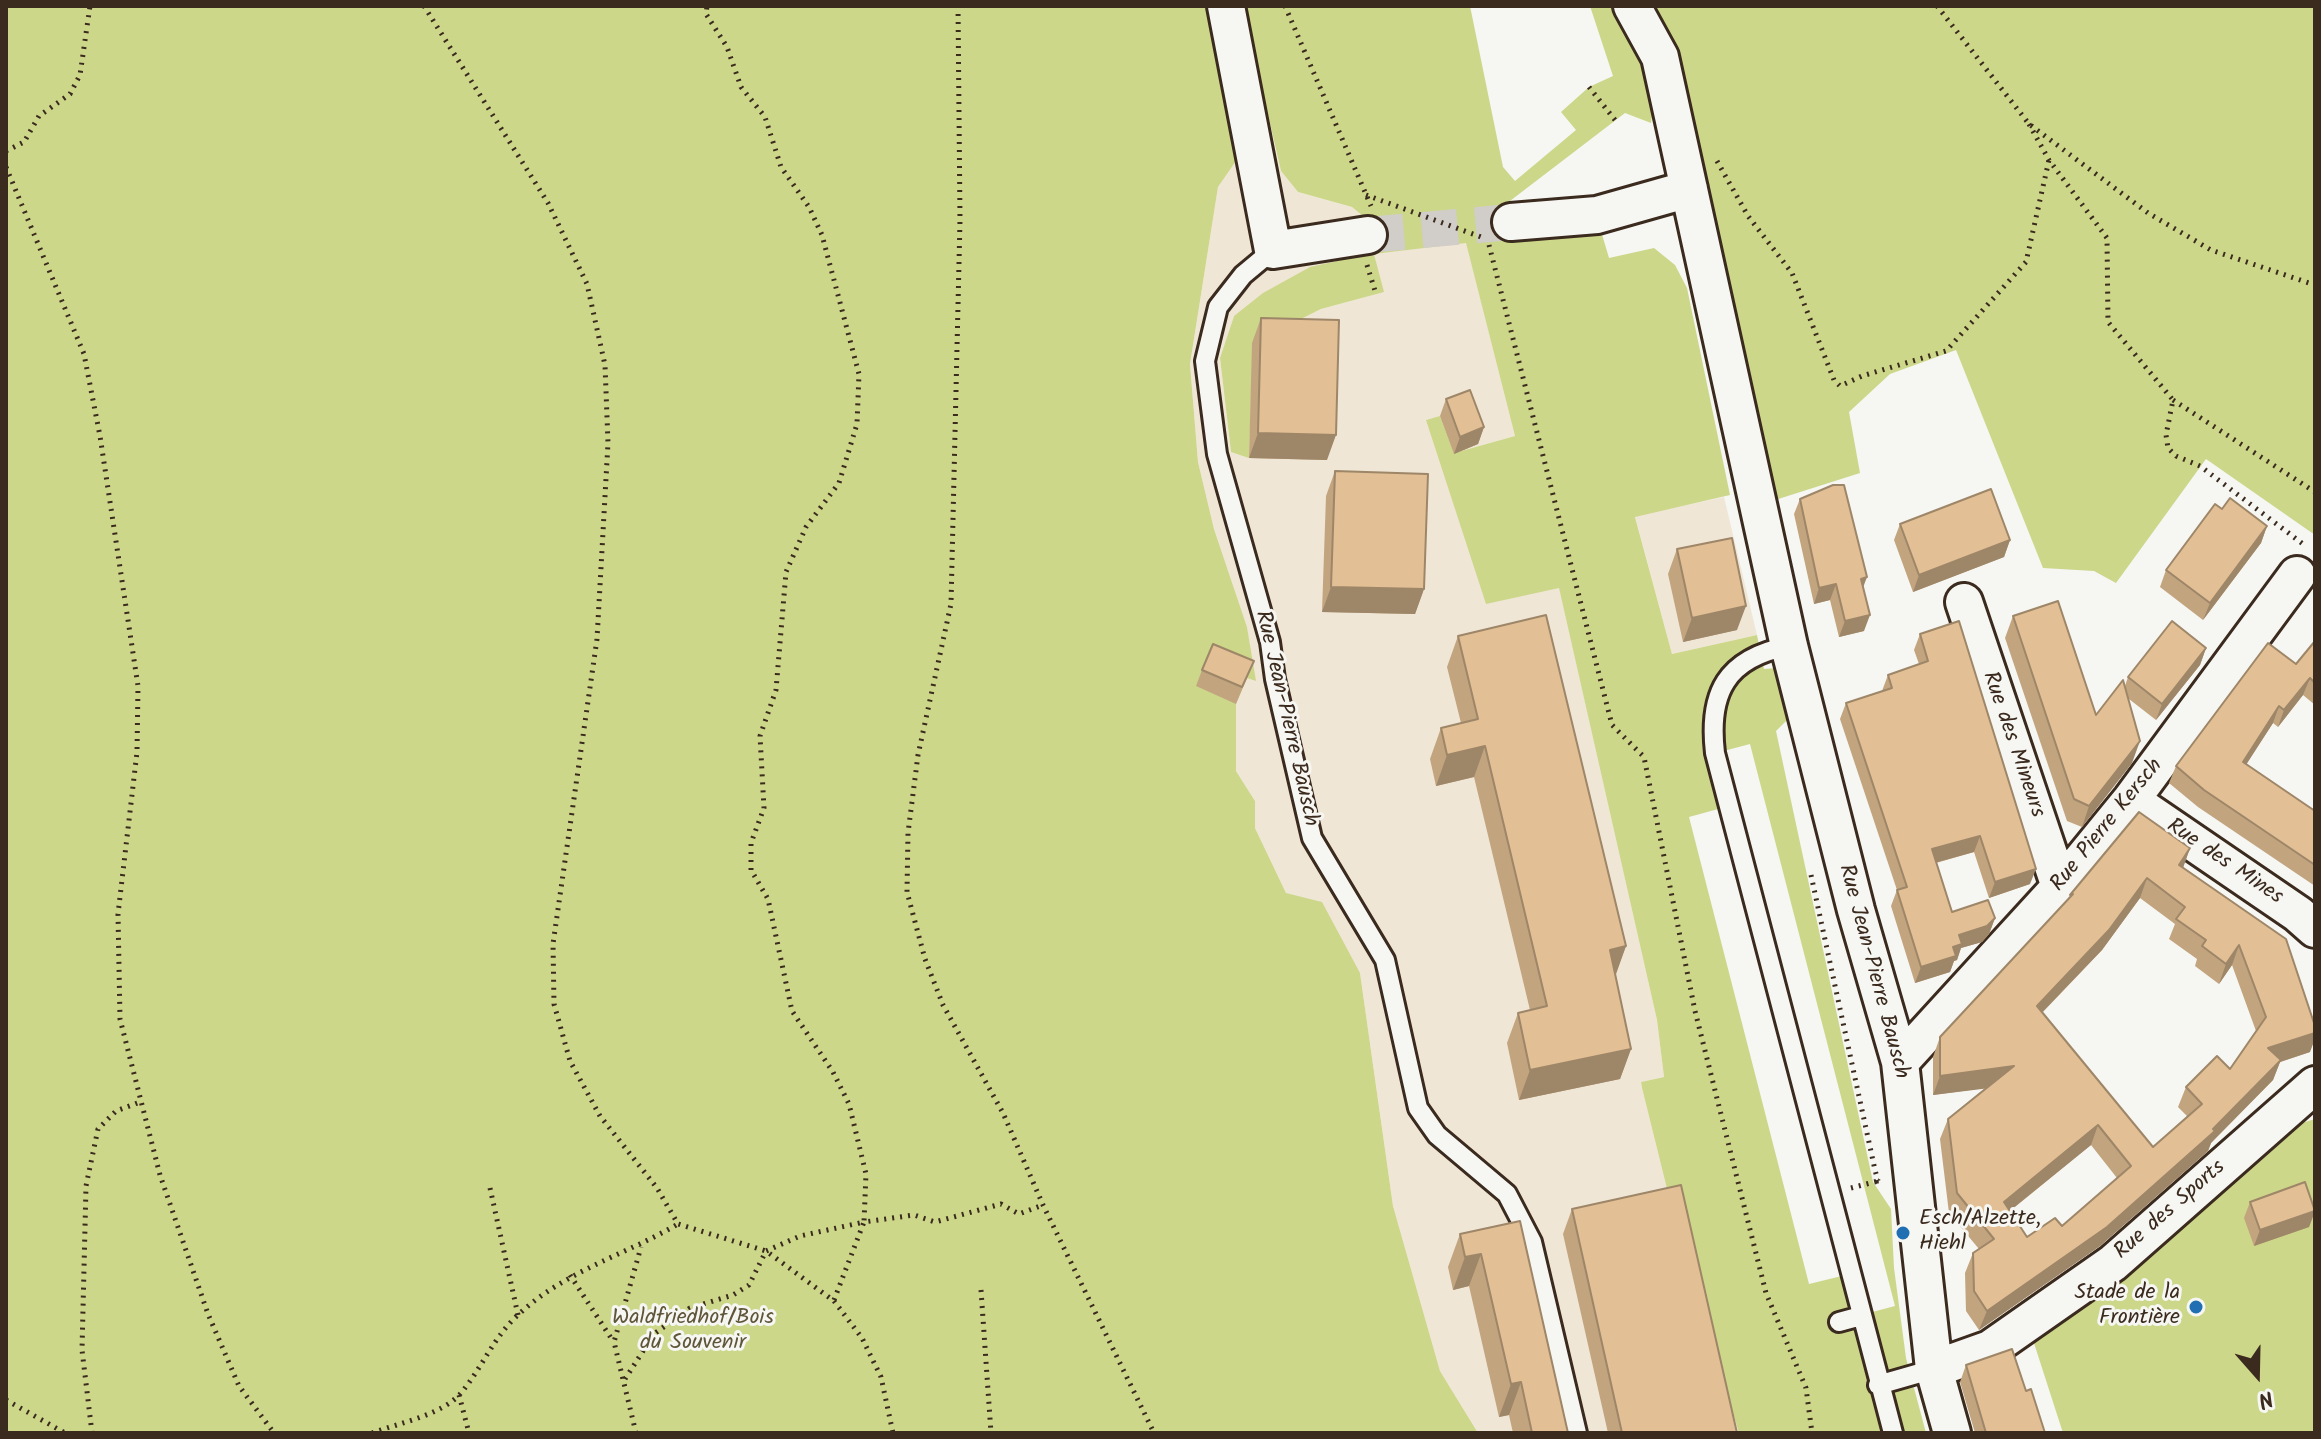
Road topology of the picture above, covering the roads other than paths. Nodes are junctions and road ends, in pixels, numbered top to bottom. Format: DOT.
graph roads {
  1 [pos="1226,6"];
  2 [pos="1632,6"];
  3 [pos="1685,171"];
  4 [pos="1511,222"];
  5 [pos="1368,233"];
  6 [pos="1273,250"];
  7 [pos="2297,575"];
  8 [pos="1964,602"];
  9 [pos="1789,646"];
  10 [pos="2131,800"];
  11 [pos="2060,887"];
  12 [pos="2315,929"];
  13 [pos="1900,1062"];
  14 [pos="2315,1085"];
  15 [pos="1861,1316"];
  16 [pos="1839,1322"];
  17 [pos="1934,1369"];
  18 [pos="1878,1385"];
  19 [pos="1577,1433"];
  20 [pos="1893,1433"];
  21 [pos="1952,1433"];
  1 -- 6 [label="street"];
  2 -- 3 [label="street, Rue Jean-Pierre Bausch"];
  3 -- 4 [label="street"];
  3 -- 9 [label="street, Rue Jean-Pierre Bausch"];
  5 -- 6 [label="street"];
  6 -- 19 [label="lane, Rue Jean-Pierre Bausch"];
  7 -- 10 [label="street, Rue Pierre Kersch"];
  8 -- 11 [label="street, Rue des Mineurs"];
  9 -- 13 [label="street, Rue Jean-Pierre Bausch"];
  9 -- 15 [label="lane"];
  10 -- 11 [label="street, Rue Pierre Kersch"];
  10 -- 12 [label="street, Rue des Mines"];
  11 -- 13 [label="street, Rue Pierre Kersch"];
  13 -- 17 [label="street, Rue Jean-Pierre Bausch"];
  14 -- 17 [label="street, Rue des Sports"];
  15 -- 16 [label="lane"];
  15 -- 18 [label="lane"];
  17 -- 18 [label="lane"];
  17 -- 21 [label="street, Rue Jean-Pierre Bausch"];
  18 -- 20 [label="lane"];
}
